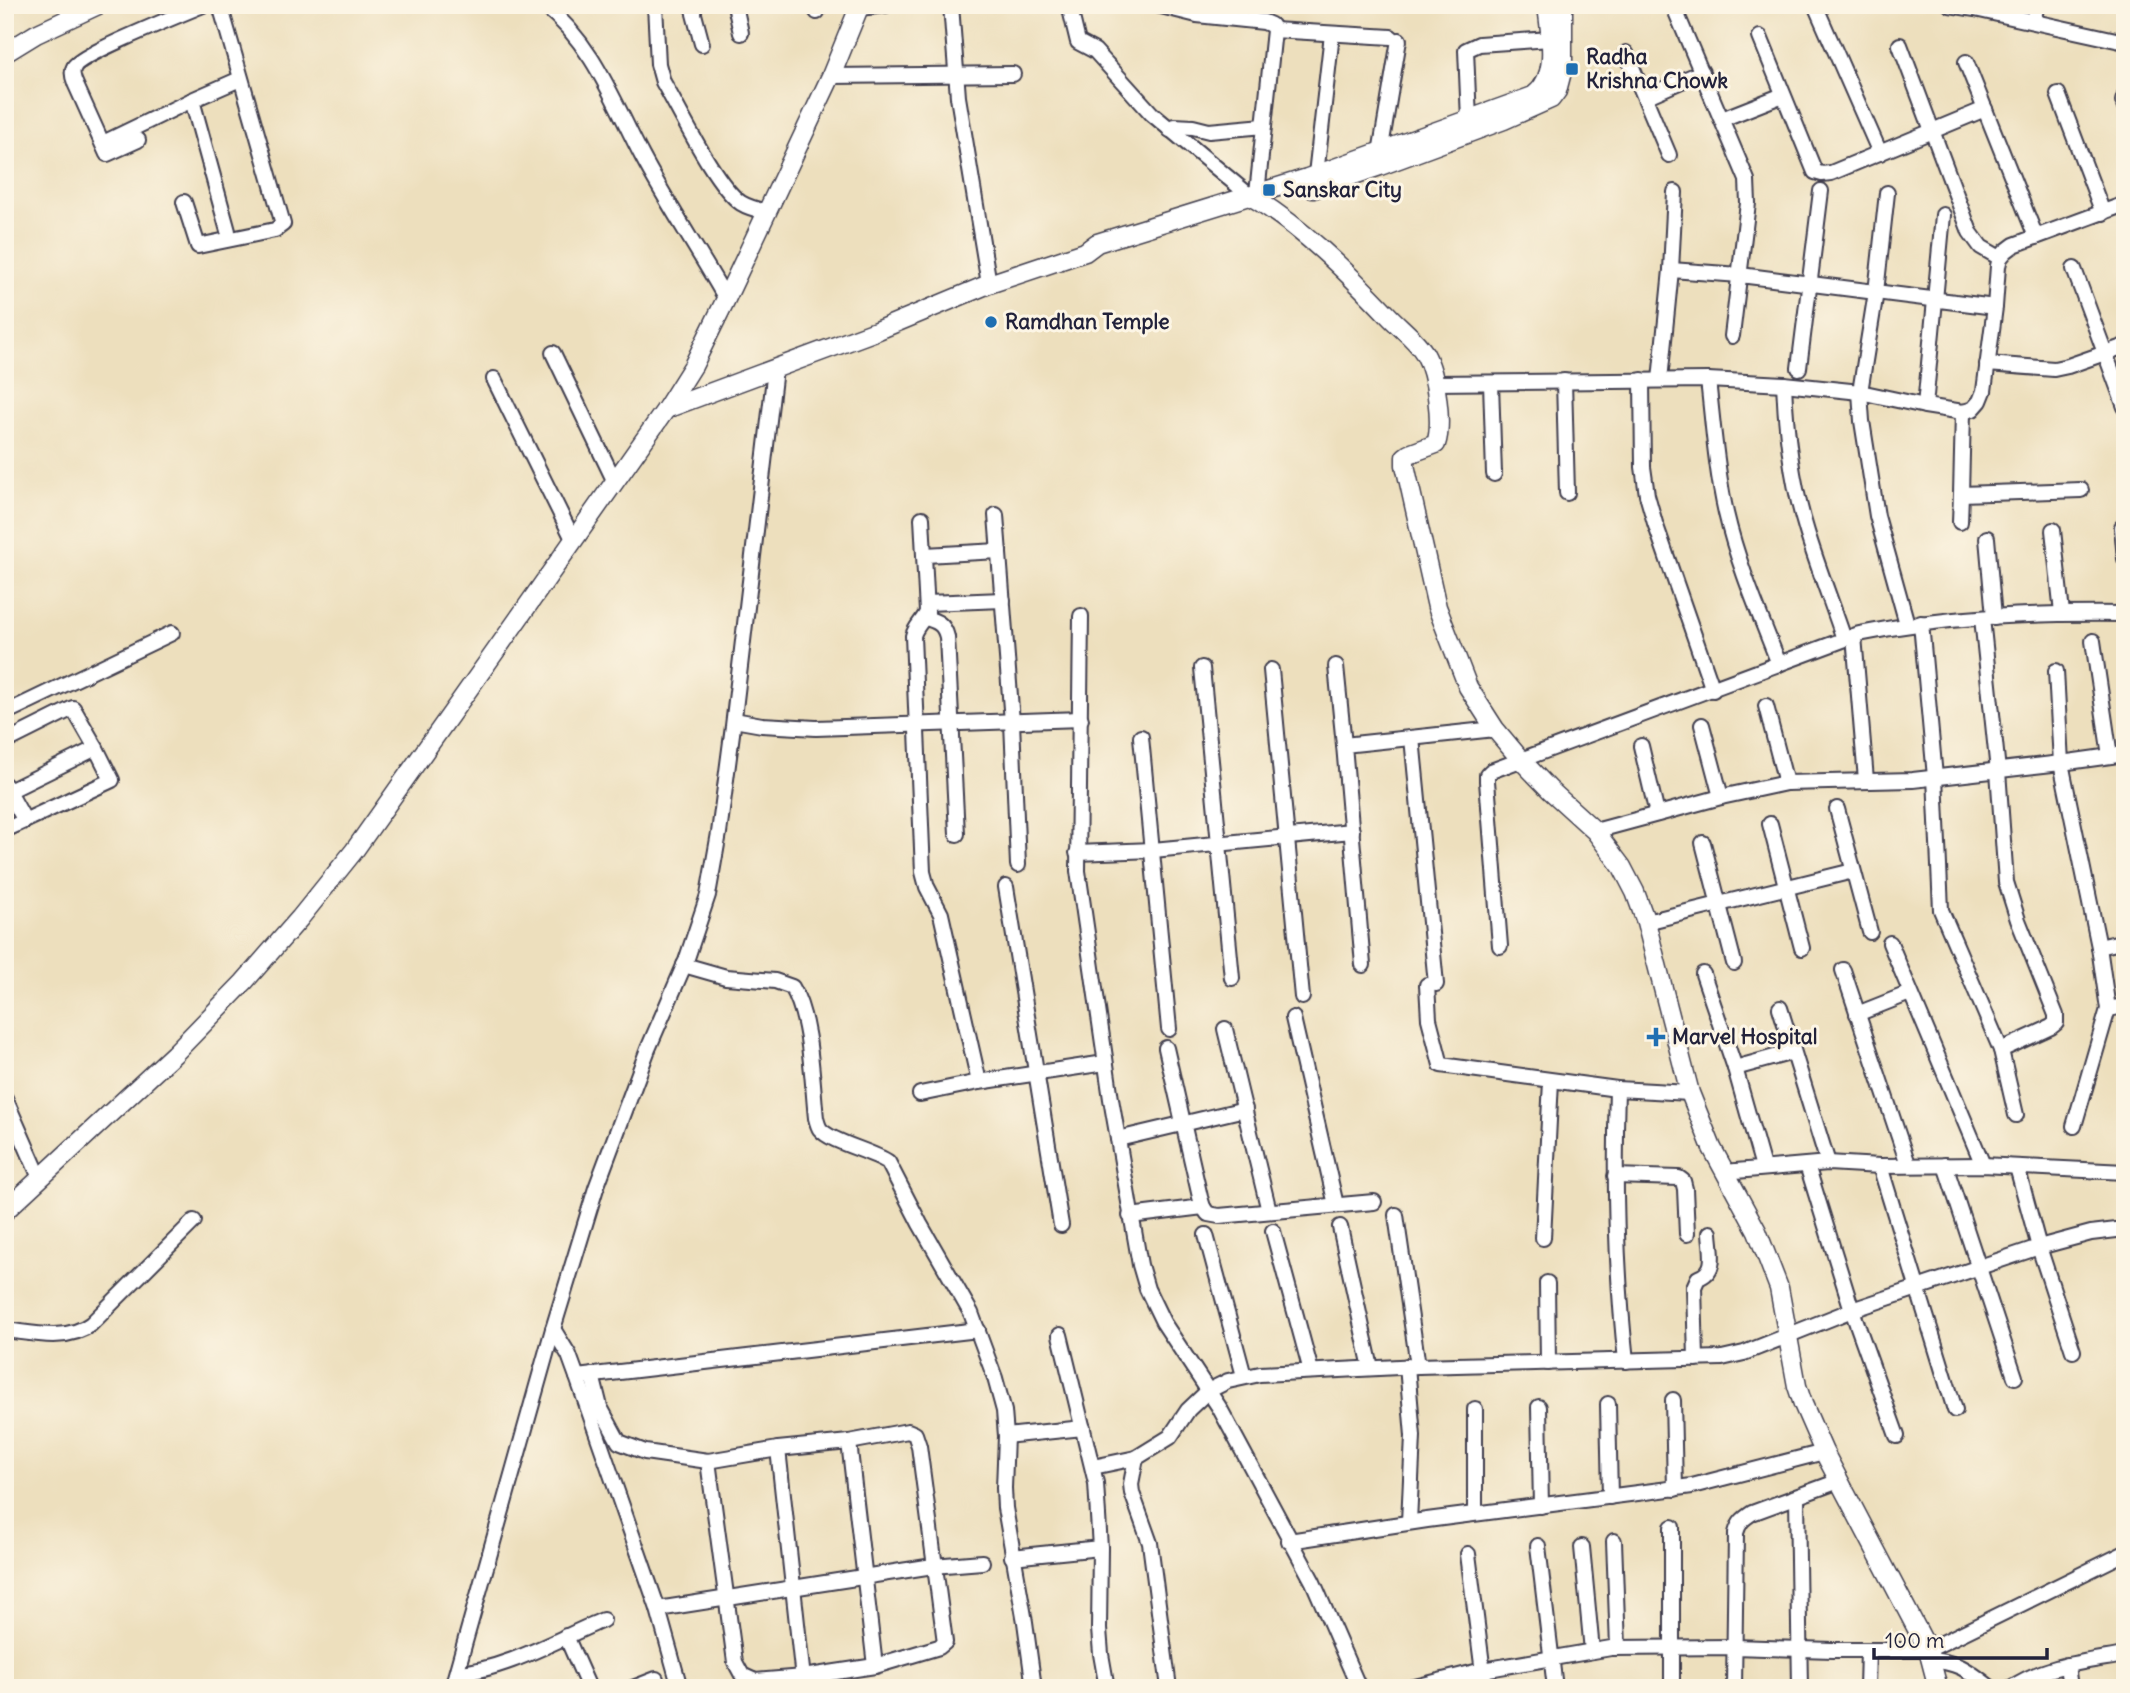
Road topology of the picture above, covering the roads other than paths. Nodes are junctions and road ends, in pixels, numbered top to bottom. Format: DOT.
graph roads {
  1 [pos="98,5"];
  2 [pos="203,5"];
  3 [pos="220,5"];
  4 [pos="544,5"];
  5 [pos="655,5"];
  6 [pos="694,5"];
  7 [pos="735,5"];
  8 [pos="886,5"];
  9 [pos="951,5"];
  10 [pos="1069,5"];
  11 [pos="1157,5"];
  12 [pos="1548,5"];
  13 [pos="1563,5"];
  14 [pos="1673,5"];
  15 [pos="1815,5"];
  16 [pos="1950,5"];
  17 [pos="2037,5"];
  18 [pos="860,7"];
  19 [pos="1975,7"];
  20 [pos="2033,21"];
  21 [pos="1274,30"];
  22 [pos="741,33"];
  23 [pos="1332,34"];
  24 [pos="1759,37"];
  25 [pos="1550,39"];
  26 [pos="2125,42"];
  27 [pos="702,44"];
  28 [pos="1900,46"];
  29 [pos="5,52"];
  30 [pos="1626,52"];
  31 [pos="1966,62"];
  32 [pos="1702,72"];
  33 [pos="956,74"];
  34 [pos="1013,74"];
  35 [pos="831,76"];
  36 [pos="240,79"];
  37 [pos="2058,94"];
  38 [pos="1783,95"];
  39 [pos="2125,95"];
  40 [pos="1645,97"];
  41 [pos="192,100"];
  42 [pos="2125,107"];
  43 [pos="1985,110"];
  44 [pos="1721,119"];
  45 [pos="1468,120"];
  46 [pos="1264,126"];
  47 [pos="1170,130"];
  48 [pos="1933,131"];
  49 [pos="138,140"];
  50 [pos="103,143"];
  51 [pos="1380,153"];
  52 [pos="1880,153"];
  53 [pos="1669,155"];
  54 [pos="1315,181"];
  55 [pos="1821,191"];
  56 [pos="1675,192"];
  57 [pos="1887,193"];
  58 [pos="1256,198"];
  59 [pos="184,202"];
  60 [pos="2125,204"];
  61 [pos="767,212"];
  62 [pos="2102,213"];
  63 [pos="1943,215"];
  64 [pos="228,231"];
  65 [pos="2036,237"];
  66 [pos="2000,258"];
  67 [pos="2074,269"];
  68 [pos="1671,270"];
  69 [pos="1740,275"];
  70 [pos="989,284"];
  71 [pos="1810,284"];
  72 [pos="1876,292"];
  73 [pos="726,299"];
  74 [pos="1936,299"];
  75 [pos="1995,307"];
  76 [pos="1732,336"];
  77 [pos="2125,346"];
  78 [pos="553,352"];
  79 [pos="2106,353"];
  80 [pos="1987,364"];
  81 [pos="1799,368"];
  82 [pos="775,369"];
  83 [pos="494,379"];
  84 [pos="1642,380"];
  85 [pos="1660,380"];
  86 [pos="1708,380"];
  87 [pos="1564,381"];
  88 [pos="1434,383"];
  89 [pos="1491,383"];
  90 [pos="1784,384"];
  91 [pos="1860,392"];
  92 [pos="1925,406"];
  93 [pos="2125,407"];
  94 [pos="666,409"];
  95 [pos="1963,412"];
  96 [pos="1494,474"];
  97 [pos="615,482"];
  98 [pos="2081,490"];
  99 [pos="1567,493"];
  100 [pos="1961,494"];
  101 [pos="996,515"];
  102 [pos="922,518"];
  103 [pos="1960,522"];
  104 [pos="2122,527"];
  105 [pos="2053,530"];
  106 [pos="1987,537"];
  107 [pos="573,541"];
  108 [pos="999,551"];
  109 [pos="925,555"];
  110 [pos="2125,559"];
  111 [pos="1003,600"];
  112 [pos="926,611"];
  113 [pos="2062,613"];
  114 [pos="2125,614"];
  115 [pos="1082,616"];
  116 [pos="1988,618"];
  117 [pos="1913,624"];
  118 [pos="172,633"];
  119 [pos="1849,637"];
  120 [pos="2093,641"];
  121 [pos="1779,664"];
  122 [pos="1336,666"];
  123 [pos="1202,668"];
  124 [pos="1271,670"];
  125 [pos="2056,671"];
  126 [pos="1713,690"];
  127 [pos="1766,706"];
  128 [pos="5,713"];
  129 [pos="1081,719"];
  130 [pos="734,720"];
  131 [pos="1012,722"];
  132 [pos="952,724"];
  133 [pos="915,725"];
  134 [pos="1702,725"];
  135 [pos="1495,729"];
  136 [pos="1141,737"];
  137 [pos="1412,738"];
  138 [pos="5,742"];
  139 [pos="1344,745"];
  140 [pos="1641,746"];
  141 [pos="96,748"];
  142 [pos="2120,757"];
  143 [pos="1521,760"];
  144 [pos="2061,763"];
  145 [pos="1998,771"];
  146 [pos="1935,777"];
  147 [pos="1866,780"];
  148 [pos="1786,783"];
  149 [pos="6,790"];
  150 [pos="1721,797"];
  151 [pos="1837,809"];
  152 [pos="1657,814"];
  153 [pos="25,821"];
  154 [pos="1770,824"];
  155 [pos="5,830"];
  156 [pos="1352,831"];
  157 [pos="1595,831"];
  158 [pos="957,834"];
  159 [pos="1287,837"];
  160 [pos="1703,843"];
  161 [pos="1219,844"];
  162 [pos="1153,850"];
  163 [pos="1077,853"];
  164 [pos="1018,865"];
  165 [pos="1853,871"];
  166 [pos="1006,887"];
  167 [pos="1787,888"];
  168 [pos="1719,905"];
  169 [pos="1646,922"];
  170 [pos="1870,932"];
  171 [pos="2125,941"];
  172 [pos="1890,943"];
  173 [pos="1500,946"];
  174 [pos="2099,947"];
  175 [pos="1802,948"];
  176 [pos="1734,962"];
  177 [pos="684,965"];
  178 [pos="1363,965"];
  179 [pos="1843,970"];
  180 [pos="1703,974"];
  181 [pos="1232,978"];
  182 [pos="1910,993"];
  183 [pos="1302,997"];
  184 [pos="2125,1006"];
  185 [pos="1780,1008"];
  186 [pos="2108,1009"];
  187 [pos="1857,1014"];
  188 [pos="1293,1018"];
  189 [pos="1169,1029"];
  190 [pos="1225,1029"];
  191 [pos="1166,1048"];
  192 [pos="2001,1050"];
  193 [pos="1793,1052"];
  194 [pos="1105,1063"];
  195 [pos="1735,1068"];
  196 [pos="1037,1072"];
  197 [pos="1551,1081"];
  198 [pos="979,1082"];
  199 [pos="1617,1089"];
  200 [pos="1690,1093"];
  201 [pos="920,1094"];
  202 [pos="5,1098"];
  203 [pos="1245,1110"];
  204 [pos="2016,1115"];
  205 [pos="1184,1124"];
  206 [pos="2074,1126"];
  207 [pos="1118,1139"];
  208 [pos="1828,1163"];
  209 [pos="1908,1164"];
  210 [pos="1807,1165"];
  211 [pos="1945,1165"];
  212 [pos="1983,1165"];
  213 [pos="1880,1166"];
  214 [pos="1763,1167"];
  215 [pos="2017,1167"];
  216 [pos="1724,1171"];
  217 [pos="2125,1172"];
  218 [pos="1615,1176"];
  219 [pos="40,1178"];
  220 [pos="1374,1202"];
  221 [pos="1336,1205"];
  222 [pos="1203,1207"];
  223 [pos="5,1211"];
  224 [pos="1269,1211"];
  225 [pos="1396,1215"];
  226 [pos="1130,1216"];
  227 [pos="194,1221"];
  228 [pos="1061,1225"];
  229 [pos="1340,1227"];
  230 [pos="2125,1229"];
  231 [pos="1273,1231"];
  232 [pos="1710,1233"];
  233 [pos="1206,1234"];
  234 [pos="1687,1234"];
  235 [pos="1543,1238"];
  236 [pos="2039,1247"];
  237 [pos="1979,1268"];
  238 [pos="1547,1283"];
  239 [pos="1916,1287"];
  240 [pos="1852,1310"];
  241 [pos="5,1329"];
  242 [pos="553,1329"];
  243 [pos="978,1330"];
  244 [pos="1060,1335"];
  245 [pos="1788,1335"];
  246 [pos="2073,1351"];
  247 [pos="1696,1359"];
  248 [pos="1626,1361"];
  249 [pos="1548,1363"];
  250 [pos="1413,1366"];
  251 [pos="1371,1368"];
  252 [pos="1311,1371"];
  253 [pos="585,1376"];
  254 [pos="1244,1376"];
  255 [pos="2015,1377"];
  256 [pos="1208,1391"];
  257 [pos="1673,1401"];
  258 [pos="1608,1404"];
  259 [pos="1539,1407"];
  260 [pos="1475,1409"];
  261 [pos="1955,1410"];
  262 [pos="1083,1428"];
  263 [pos="1006,1436"];
  264 [pos="1897,1436"];
  265 [pos="849,1442"];
  266 [pos="778,1449"];
  267 [pos="1824,1452"];
  268 [pos="1136,1458"];
  269 [pos="708,1461"];
  270 [pos="1093,1467"];
  271 [pos="1839,1482"];
  272 [pos="1675,1489"];
  273 [pos="1610,1497"];
  274 [pos="1797,1497"];
  275 [pos="1541,1506"];
  276 [pos="1475,1513"];
  277 [pos="1409,1522"];
  278 [pos="1672,1527"];
  279 [pos="1289,1541"];
  280 [pos="1614,1541"];
  281 [pos="1538,1546"];
  282 [pos="1582,1547"];
  283 [pos="1100,1548"];
  284 [pos="2125,1553"];
  285 [pos="1468,1555"];
  286 [pos="1013,1557"];
  287 [pos="982,1562"];
  288 [pos="933,1566"];
  289 [pos="864,1577"];
  290 [pos="793,1588"];
  291 [pos="727,1598"];
  292 [pos="658,1609"];
  293 [pos="603,1620"];
  294 [pos="566,1636"];
  295 [pos="1618,1647"];
  296 [pos="1734,1647"];
  297 [pos="1672,1648"];
  298 [pos="1799,1648"];
  299 [pos="1868,1650"];
  300 [pos="1592,1651"];
  301 [pos="1929,1655"];
  302 [pos="2125,1655"];
  303 [pos="1551,1658"];
  304 [pos="2067,1665"];
  305 [pos="875,1666"];
  306 [pos="1483,1670"];
  307 [pos="656,1679"];
  308 [pos="454,1680"];
  309 [pos="804,1682"];
  310 [pos="589,1688"];
  311 [pos="634,1688"];
  312 [pos="680,1688"];
  313 [pos="1034,1688"];
  314 [pos="1107,1688"];
  315 [pos="1169,1688"];
  316 [pos="1359,1688"];
  317 [pos="1411,1688"];
  318 [pos="1485,1688"];
  319 [pos="1555,1688"];
  320 [pos="1672,1688"];
  321 [pos="1734,1688"];
  322 [pos="1800,1688"];
  323 [pos="1867,1688"];
  324 [pos="1938,1688"];
  325 [pos="1991,1688"];
  326 [pos="2011,1688"];
  327 [pos="2070,1688"];
  1 -- 29 [label="street"];
  2 -- 50 [label="street"];
  3 -- 36 [label="street"];
  4 -- 73 [label="street"];
  5 -- 61 [label="street"];
  6 -- 27 [label="street"];
  7 -- 22 [label="street"];
  8 -- 18 [label="street"];
  9 -- 33 [label="street"];
  10 -- 47 [label="street"];
  11 -- 21 [label="street"];
  12 -- 25 [label="street"];
  13 -- 54 [label="street"];
  14 -- 32 [label="street"];
  15 -- 52 [label="street"];
  16 -- 19 [label="street"];
  17 -- 20 [label="street"];
  18 -- 35 [label="street"];
  19 -- 20 [label="street"];
  20 -- 26 [label="street"];
  21 -- 23 [label="street"];
  21 -- 46 [label="street"];
  23 -- 51 [label="street"];
  23 -- 54 [label="street"];
  24 -- 38 [label="street"];
  25 -- 45 [label="street"];
  25 -- 45 [label="street"];
  28 -- 48 [label="street"];
  30 -- 40 [label="street"];
  31 -- 43 [label="street"];
  32 -- 40 [label="street"];
  32 -- 44 [label="street"];
  33 -- 34 [label="street"];
  33 -- 35 [label="street"];
  33 -- 70 [label="street"];
  35 -- 61 [label="street"];
  36 -- 41 [label="street"];
  36 -- 59 [label="street"];
  37 -- 62 [label="street"];
  38 -- 44 [label="street"];
  38 -- 52 [label="street"];
  39 -- 42 [label="street"];
  40 -- 53 [label="street"];
  41 -- 50 [label="street"];
  41 -- 64 [label="street"];
  43 -- 48 [label="street"];
  43 -- 65 [label="street"];
  44 -- 69 [label="street"];
  45 -- 51 [label="street"];
  46 -- 47 [label="street"];
  46 -- 58 [label="street"];
  47 -- 58 [label="street"];
  48 -- 52 [label="street"];
  48 -- 66 [label="street"];
  49 -- 50 [label="street"];
  51 -- 54 [label="street"];
  54 -- 58 [label="street"];
  55 -- 71 [label="street"];
  56 -- 68 [label="street"];
  57 -- 72 [label="street"];
  58 -- 70 [label="street"];
  58 -- 88 [label="street"];
  60 -- 62 [label="street"];
  61 -- 73 [label="street"];
  62 -- 65 [label="street"];
  63 -- 74 [label="street"];
  65 -- 66 [label="street"];
  66 -- 75 [label="street"];
  67 -- 79 [label="street"];
  68 -- 69 [label="street"];
  68 -- 85 [label="street"];
  69 -- 71 [label="street"];
  69 -- 76 [label="street"];
  70 -- 82 [label="street"];
  71 -- 72 [label="street"];
  71 -- 81 [label="street"];
  72 -- 74 [label="street"];
  72 -- 91 [label="street"];
  73 -- 94 [label="street"];
  74 -- 75 [label="street"];
  74 -- 92 [label="street"];
  75 -- 80 [label="street"];
  77 -- 79 [label="street"];
  78 -- 97 [label="street"];
  79 -- 80 [label="street"];
  79 -- 93 [label="street"];
  80 -- 95 [label="street"];
  82 -- 94 [label="street"];
  82 -- 130 [label="street"];
  83 -- 107 [label="street"];
  84 -- 85 [label="street"];
  84 -- 87 [label="street"];
  84 -- 126 [label="street"];
  85 -- 86 [label="street"];
  86 -- 90 [label="street"];
  86 -- 121 [label="street"];
  87 -- 89 [label="street"];
  87 -- 99 [label="street"];
  88 -- 89 [label="street"];
  88 -- 135 [label="street"];
  89 -- 96 [label="street"];
  90 -- 91 [label="street"];
  90 -- 119 [label="street"];
  91 -- 92 [label="street"];
  91 -- 117 [label="street"];
  92 -- 95 [label="street"];
  94 -- 97 [label="street"];
  95 -- 100 [label="street"];
  97 -- 107 [label="street"];
  98 -- 100 [label="street"];
  100 -- 103 [label="street"];
  101 -- 108 [label="street"];
  102 -- 109 [label="street"];
  104 -- 110 [label="street"];
  105 -- 113 [label="street"];
  106 -- 116 [label="street"];
  107 -- 219 [label="street"];
  108 -- 109 [label="street"];
  108 -- 111 [label="street"];
  109 -- 112 [label="street"];
  111 -- 112 [label="street"];
  111 -- 131 [label="street"];
  112 -- 132 [label="street"];
  112 -- 133 [label="street"];
  113 -- 114 [label="street"];
  113 -- 116 [label="street"];
  115 -- 129 [label="street"];
  116 -- 117 [label="street"];
  116 -- 145 [label="street"];
  117 -- 119 [label="street"];
  117 -- 146 [label="street"];
  118 -- 128 [label="street"];
  119 -- 121 [label="street"];
  119 -- 147 [label="street"];
  120 -- 142 [label="street"];
  121 -- 126 [label="street"];
  122 -- 139 [label="street"];
  123 -- 161 [label="street"];
  124 -- 159 [label="street"];
  125 -- 144 [label="street"];
  126 -- 143 [label="street"];
  127 -- 148 [label="street"];
  129 -- 131 [label="street"];
  129 -- 163 [label="street"];
  130 -- 133 [label="street"];
  130 -- 177 [label="street"];
  131 -- 132 [label="street"];
  131 -- 164 [label="street"];
  132 -- 133 [label="street"];
  132 -- 158 [label="street"];
  133 -- 198 [label="street"];
  134 -- 150 [label="street"];
  135 -- 137 [label="street"];
  135 -- 143 [label="street"];
  136 -- 162 [label="street"];
  137 -- 139 [label="street"];
  137 -- 197 [label="street"];
  138 -- 141 [label="street"];
  139 -- 156 [label="street"];
  140 -- 152 [label="street"];
  141 -- 149 [label="street"];
  141 -- 153 [label="street"];
  142 -- 144 [label="street"];
  143 -- 157 [label="street"];
  143 -- 173 [label="street"];
  144 -- 145 [label="street"];
  144 -- 174 [label="street"];
  145 -- 146 [label="street"];
  145 -- 192 [label="street"];
  146 -- 147 [label="street"];
  146 -- 192 [label="street"];
  147 -- 148 [label="street"];
  148 -- 150 [label="street"];
  149 -- 153 [label="street"];
  150 -- 152 [label="street"];
  151 -- 165 [label="street"];
  152 -- 157 [label="street"];
  153 -- 155 [label="street"];
  154 -- 167 [label="street"];
  156 -- 159 [label="street"];
  156 -- 178 [label="street"];
  157 -- 169 [label="street"];
  159 -- 161 [label="street"];
  159 -- 183 [label="street"];
  160 -- 168 [label="street"];
  161 -- 162 [label="street"];
  161 -- 181 [label="street"];
  162 -- 163 [label="street"];
  162 -- 189 [label="street"];
  163 -- 194 [label="street"];
  165 -- 167 [label="street"];
  165 -- 170 [label="street"];
  166 -- 196 [label="street"];
  167 -- 168 [label="street"];
  167 -- 175 [label="street"];
  168 -- 169 [label="street"];
  168 -- 176 [label="street"];
  169 -- 200 [label="street"];
  171 -- 174 [label="street"];
  172 -- 182 [label="street"];
  174 -- 186 [label="street"];
  177 -- 242 [label="street"];
  177 -- 243 [label="street"];
  179 -- 187 [label="street"];
  180 -- 195 [label="street"];
  182 -- 187 [label="street"];
  182 -- 212 [label="street"];
  184 -- 186 [label="street"];
  185 -- 193 [label="street"];
  186 -- 206 [label="street"];
  187 -- 209 [label="street"];
  188 -- 221 [label="street"];
  190 -- 203 [label="street"];
  191 -- 205 [label="street"];
  192 -- 204 [label="street"];
  193 -- 195 [label="street"];
  193 -- 208 [label="street"];
  194 -- 196 [label="street"];
  194 -- 207 [label="street"];
  195 -- 214 [label="street"];
  196 -- 198 [label="street"];
  196 -- 228 [label="street"];
  197 -- 199 [label="street"];
  197 -- 235 [label="street"];
  198 -- 201 [label="street"];
  199 -- 200 [label="street"];
  199 -- 218 [label="street"];
  200 -- 216 [label="street"];
  202 -- 219 [label="street"];
  203 -- 205 [label="street"];
  203 -- 224 [label="street"];
  205 -- 207 [label="street"];
  205 -- 222 [label="street"];
  207 -- 226 [label="street"];
  208 -- 210 [label="street"];
  208 -- 213 [label="street"];
  209 -- 211 [label="street"];
  209 -- 213 [label="street"];
  210 -- 214 [label="street"];
  210 -- 240 [label="street"];
  211 -- 212 [label="street"];
  211 -- 237 [label="street"];
  212 -- 215 [label="street"];
  213 -- 239 [label="street"];
  214 -- 216 [label="street"];
  215 -- 217 [label="street"];
  215 -- 236 [label="street"];
  216 -- 245 [label="street"];
  218 -- 234 [label="street"];
  218 -- 248 [label="street"];
  219 -- 223 [label="street"];
  220 -- 221 [label="street"];
  221 -- 224 [label="street"];
  222 -- 224 [label="street"];
  222 -- 226 [label="street"];
  225 -- 250 [label="street"];
  226 -- 256 [label="street"];
  227 -- 241 [label="street"];
  229 -- 251 [label="street"];
  230 -- 236 [label="street"];
  231 -- 252 [label="street"];
  232 -- 247 [label="street"];
  233 -- 254 [label="street"];
  236 -- 237 [label="street"];
  236 -- 246 [label="street"];
  237 -- 239 [label="street"];
  237 -- 255 [label="street"];
  238 -- 249 [label="street"];
  239 -- 240 [label="street"];
  239 -- 261 [label="street"];
  240 -- 245 [label="street"];
  240 -- 264 [label="street"];
  242 -- 253 [label="street"];
  242 -- 308 [label="street"];
  243 -- 253 [label="street"];
  243 -- 263 [label="street"];
  244 -- 262 [label="street"];
  245 -- 247 [label="street"];
  245 -- 267 [label="street"];
  247 -- 248 [label="street"];
  248 -- 249 [label="street"];
  249 -- 250 [label="street"];
  250 -- 251 [label="street"];
  250 -- 277 [label="street"];
  251 -- 252 [label="street"];
  252 -- 254 [label="street"];
  253 -- 269 [label="street"];
  253 -- 292 [label="street"];
  254 -- 256 [label="street"];
  256 -- 268 [label="street"];
  256 -- 279 [label="street"];
  257 -- 272 [label="street"];
  258 -- 273 [label="street"];
  259 -- 275 [label="street"];
  260 -- 276 [label="street"];
  262 -- 263 [label="street"];
  262 -- 270 [label="street"];
  263 -- 286 [label="street"];
  265 -- 266 [label="street"];
  265 -- 288 [label="street"];
  265 -- 289 [label="street"];
  266 -- 269 [label="street"];
  266 -- 290 [label="street"];
  267 -- 271 [label="street"];
  267 -- 272 [label="street"];
  268 -- 270 [label="street"];
  268 -- 315 [label="street"];
  269 -- 291 [label="street"];
  270 -- 283 [label="street"];
  271 -- 274 [label="street"];
  271 -- 301 [label="street"];
  272 -- 273 [label="street"];
  273 -- 275 [label="street"];
  274 -- 296 [label="street"];
  274 -- 298 [label="street"];
  275 -- 276 [label="street"];
  276 -- 277 [label="street"];
  277 -- 279 [label="street"];
  278 -- 297 [label="street"];
  279 -- 316 [label="street"];
  280 -- 295 [label="street"];
  281 -- 303 [label="street"];
  282 -- 300 [label="street"];
  283 -- 286 [label="street"];
  283 -- 314 [label="street"];
  284 -- 301 [label="street"];
  285 -- 306 [label="street"];
  286 -- 313 [label="street"];
  287 -- 288 [label="street"];
  288 -- 289 [label="street"];
  288 -- 305 [label="street"];
  289 -- 290 [label="street"];
  289 -- 305 [label="street"];
  290 -- 291 [label="street"];
  290 -- 309 [label="street"];
  291 -- 292 [label="street"];
  291 -- 309 [label="street"];
  292 -- 312 [label="street"];
  293 -- 294 [label="street"];
  294 -- 308 [label="street"];
  294 -- 310 [label="street"];
  295 -- 297 [label="street"];
  295 -- 300 [label="street"];
  296 -- 297 [label="street"];
  296 -- 298 [label="street"];
  296 -- 321 [label="street"];
  297 -- 320 [label="street"];
  298 -- 299 [label="street"];
  298 -- 322 [label="street"];
  299 -- 301 [label="street"];
  299 -- 323 [label="street"];
  300 -- 303 [label="street"];
  301 -- 324 [label="street"];
  301 -- 325 [label="street"];
  302 -- 304 [label="street"];
  303 -- 306 [label="street"];
  303 -- 319 [label="street"];
  304 -- 326 [label="street"];
  304 -- 327 [label="street"];
  305 -- 309 [label="street"];
  306 -- 317 [label="street"];
  306 -- 318 [label="street"];
  307 -- 311 [label="street"];
}
